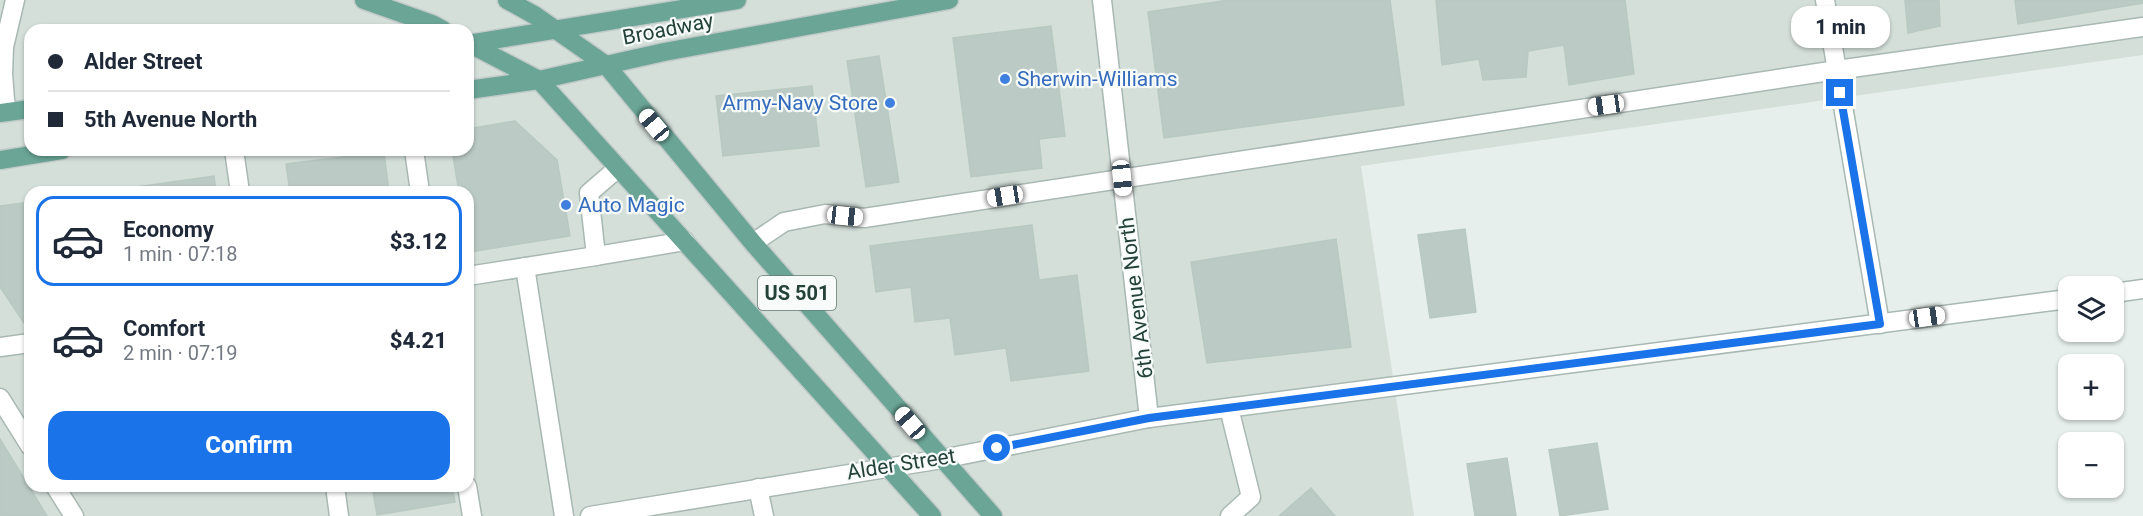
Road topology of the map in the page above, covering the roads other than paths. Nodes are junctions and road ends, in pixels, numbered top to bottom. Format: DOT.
graph roads {
  1 [pos="364,0"];
  2 [pos="507,0"];
  3 [pos="737,0"];
  4 [pos="949,0"];
  5 [pos="1102,0"];
  6 [pos="1825,0"];
  7 [pos="9,7"];
  8 [pos="432,24"];
  9 [pos="2143,27"];
  10 [pos="555,29"];
  11 [pos="474,43"];
  12 [pos="2,47"];
  13 [pos="474,47"];
  14 [pos="606,65"];
  15 [pos="1836,70"];
  16 [pos="1,74"];
  17 [pos="539,80"];
  18 [pos="474,89"];
  19 [pos="24,110"];
  20 [pos="3,112"];
  21 [pos="25,156"];
  22 [pos="235,156"];
  23 [pos="415,156"];
  24 [pos="0,160"];
  25 [pos="618,168"];
  26 [pos="1122,178"];
  27 [pos="239,186"];
  28 [pos="419,186"];
  29 [pos="685,241"];
  30 [pos="753,243"];
  31 [pos="597,256"];
  32 [pos="525,267"];
  33 [pos="474,275"];
  34 [pos="2143,289"];
  35 [pos="2124,292"];
  36 [pos="2058,300"];
  37 [pos="1880,324"];
  38 [pos="24,344"];
  39 [pos="0,347"];
  40 [pos="0,398"];
  41 [pos="1229,408"];
  42 [pos="1149,418"];
  43 [pos="24,436"];
  44 [pos="942,459"];
  45 [pos="888,467"];
  46 [pos="758,488"];
  47 [pos="59,492"];
  48 [pos="335,492"];
  49 [pos="468,492"];
  50 [pos="699,508"];
  51 [pos="74,516"];
  52 [pos="339,516"];
  53 [pos="472,516"];
  54 [pos="564,516"];
  55 [pos="590,516"];
  56 [pos="764,516"];
  57 [pos="932,516"];
  58 [pos="993,516"];
  59 [pos="1230,516"];
  1 -- 8 [label="main road"];
  2 -- 10 [label="main road, US 501"];
  3 -- 10 [label="main road, Broadway"];
  4 -- 14 [label="main road, Broadway"];
  5 -- 26 [label="street, 6th Avenue North"];
  6 -- 15 [label="street"];
  7 -- 12 [label="street"];
  9 -- 15 [label="street"];
  10 -- 11 [label="main road, Broadway"];
  10 -- 14 [label="main road, US 501"];
  12 -- 16 [label="street"];
  13 -- 17 [label="main road, US 501"];
  14 -- 17 [label="main road, Broadway"];
  14 -- 30 [label="main road, US 501"];
  15 -- 26 [label="street"];
  15 -- 37 [label="street"];
  16 -- 20 [label="street"];
  17 -- 18 [label="main road, Broadway"];
  17 -- 25 [label="main road, US 501"];
  19 -- 20 [label="main road"];
  21 -- 24 [label="main road"];
  22 -- 27 [label="street"];
  23 -- 28 [label="street"];
  25 -- 29 [label="main road, US 501"];
  25 -- 31 [label="street"];
  26 -- 30 [label="street"];
  26 -- 42 [label="street, 6th Avenue North"];
  29 -- 31 [label="street"];
  29 -- 45 [label="main road, US 501"];
  30 -- 44 [label="main road, US 501"];
  31 -- 32 [label="street"];
  32 -- 33 [label="street"];
  32 -- 54 [label="street"];
  34 -- 35 [label="street"];
  36 -- 37 [label="street, Alder Street"];
  37 -- 41 [label="street, Alder Street"];
  38 -- 39 [label="street"];
  40 -- 43 [label="street"];
  41 -- 42 [label="street, Alder Street"];
  41 -- 59 [label="street"];
  42 -- 44 [label="street, Alder Street"];
  44 -- 45 [label="street, Alder Street"];
  44 -- 58 [label="main road, US 501"];
  45 -- 46 [label="street, Alder Street"];
  45 -- 57 [label="main road, US 501"];
  46 -- 50 [label="street, Alder Street"];
  46 -- 56 [label="street"];
  47 -- 51 [label="street"];
  48 -- 52 [label="street"];
  49 -- 53 [label="street"];
  50 -- 55 [label="street, Alder Street"];
}
